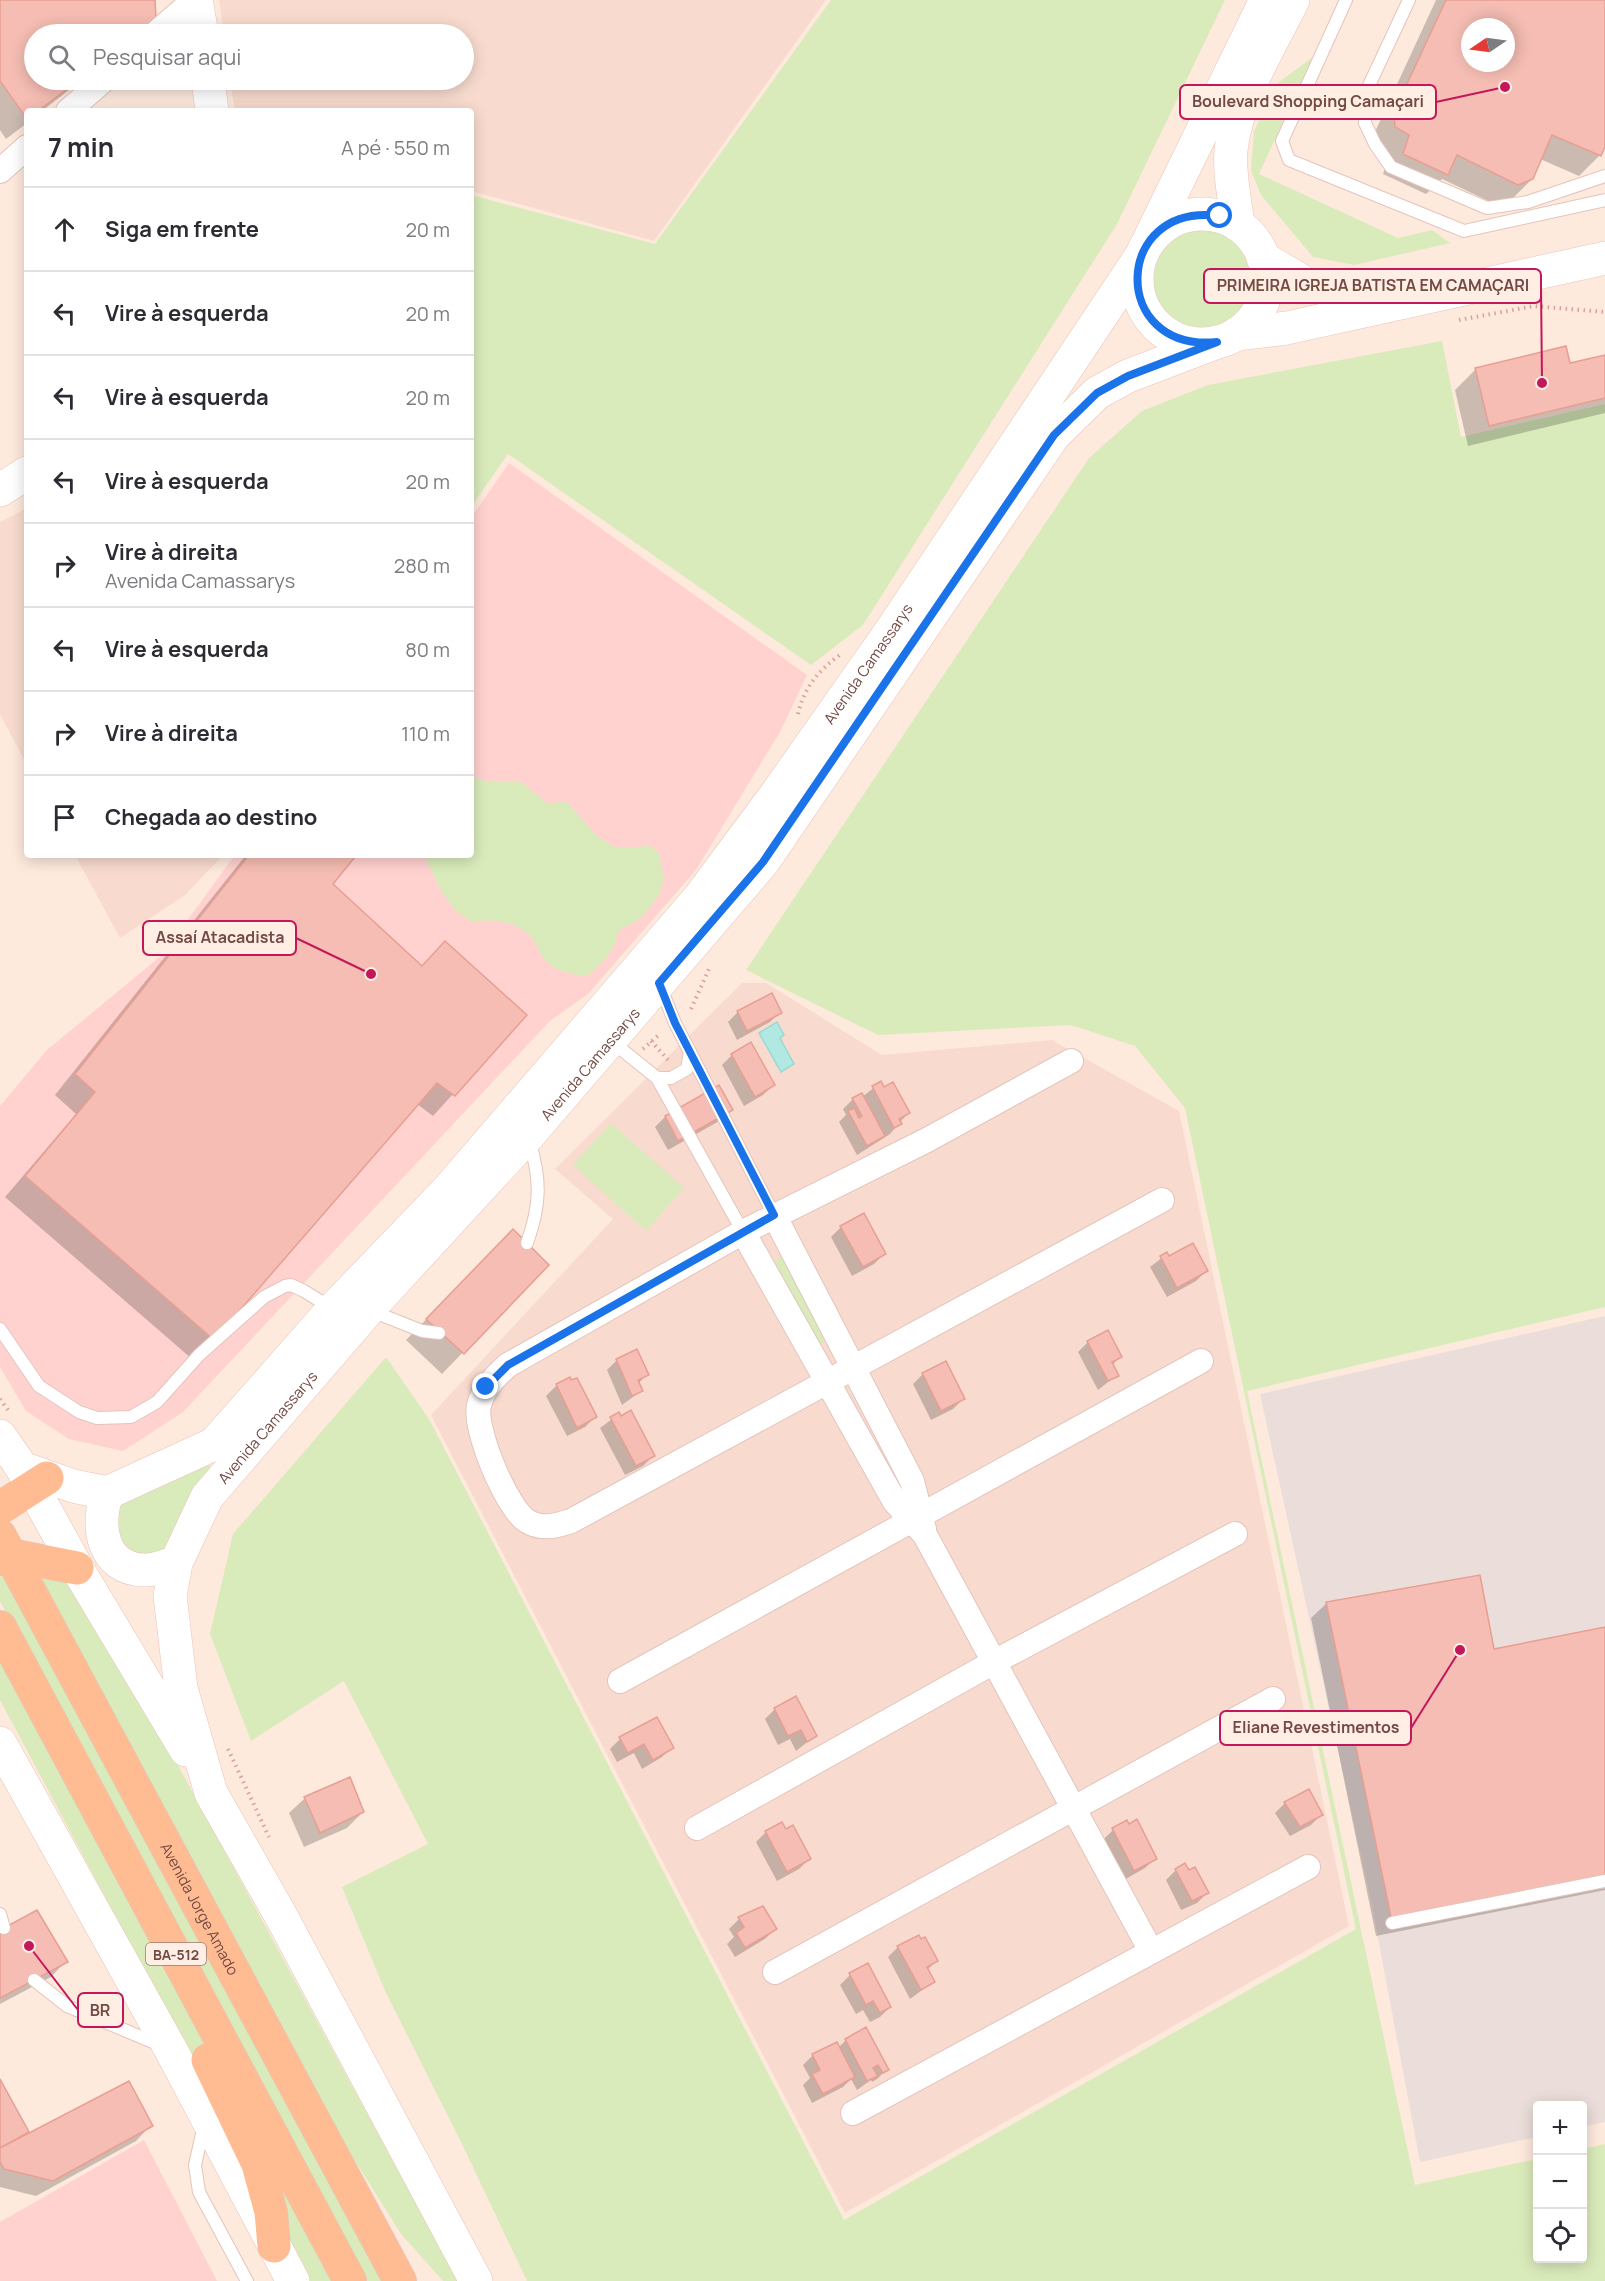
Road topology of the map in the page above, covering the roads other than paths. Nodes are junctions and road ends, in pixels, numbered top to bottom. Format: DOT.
graph roads {
  1 [pos="194,0"];
  2 [pos="1266,0"];
  3 [pos="1293,0"];
  4 [pos="1346,0"];
  5 [pos="1409,0"];
  6 [pos="166,24"];
  7 [pos="200,24"];
  8 [pos="92,90"];
  9 [pos="209,90"];
  10 [pos="71,108"];
  11 [pos="212,108"];
  12 [pos="24,150"];
  13 [pos="0,171"];
  14 [pos="1605,176"];
  15 [pos="1605,200"];
  16 [pos="1238,225"];
  17 [pos="1605,236"];
  18 [pos="1144,250"];
  19 [pos="1263,258"];
  20 [pos="1605,258"];
  21 [pos="1227,338"];
  22 [pos="24,475"];
  23 [pos="0,490"];
  24 [pos="659,983"];
  25 [pos="610,1040"];
  26 [pos="690,1052"];
  27 [pos="1071,1061"];
  28 [pos="657,1078"];
  29 [pos="528,1136"];
  30 [pos="1162,1200"];
  31 [pos="774,1215"];
  32 [pos="743,1232"];
  33 [pos="527,1243"];
  34 [pos="333,1309"];
  35 [pos="368,1310"];
  36 [pos="0,1329"];
  37 [pos="439,1333"];
  38 [pos="1201,1361"];
  39 [pos="854,1368"];
  40 [pos="827,1382"];
  41 [pos="6,1426"];
  42 [pos="34,1477"];
  43 [pos="107,1493"];
  44 [pos="0,1508"];
  45 [pos="919,1524"];
  46 [pos="1235,1534"];
  47 [pos="3,1550"];
  48 [pos="176,1563"];
  49 [pos="77,1568"];
  50 [pos="0,1627"];
  51 [pos="994,1662"];
  52 [pos="620,1681"];
  53 [pos="1273,1699"];
  54 [pos="0,1743"];
  55 [pos="0,1792"];
  56 [pos="211,1793"];
  57 [pos="34,1802"];
  58 [pos="1073,1807"];
  59 [pos="697,1828"];
  60 [pos="1308,1867"];
  61 [pos="1605,1881"];
  62 [pos="0,1914"];
  63 [pos="1392,1923"];
  64 [pos="4,1928"];
  65 [pos="1151,1951"];
  66 [pos="182,1966"];
  67 [pos="775,1972"];
  68 [pos="34,1980"];
  69 [pos="171,2049"];
  70 [pos="853,2113"];
  71 [pos="206,2115"];
  72 [pos="371,2225"];
  73 [pos="274,2246"];
  74 [pos="247,2281"];
  75 [pos="292,2281"];
  76 [pos="350,2281"];
  77 [pos="400,2281"];
  78 [pos="425,2281"];
  79 [pos="476,2281"];
  1 -- 6 [label="street"];
  1 -- 7 [label="street"];
  2 -- 18 [label="street"];
  3 -- 16 [label="street"];
  4 -- 15 [label="lane"];
  5 -- 14 [label="lane"];
  8 -- 10 [label="street"];
  9 -- 11 [label="street"];
  12 -- 13 [label="street"];
  16 -- 18 [label="street"];
  16 -- 19 [label="street"];
  17 -- 19 [label="street"];
  18 -- 21 [label="street"];
  18 -- 34 [label="street, Avenida Camassarys"];
  19 -- 21 [label="street"];
  20 -- 21 [label="street"];
  21 -- 24 [label="street, Avenida Camassarys"];
  22 -- 23 [label="street"];
  24 -- 25 [label="street, Avenida Camassarys"];
  24 -- 26 [label="lane"];
  25 -- 28 [label="lane"];
  25 -- 29 [label="street, Avenida Camassarys"];
  26 -- 28 [label="lane"];
  26 -- 31 [label="lane"];
  27 -- 31 [label="street"];
  28 -- 32 [label="lane"];
  29 -- 33 [label="lane"];
  29 -- 35 [label="street, Avenida Camassarys"];
  30 -- 39 [label="street"];
  31 -- 32 [label="street"];
  31 -- 39 [label="street"];
  32 -- 40 [label="street"];
  32 -- 40 [label="street"];
  34 -- 36 [label="lane"];
  34 -- 43 [label="street, Avenida Camassarys"];
  35 -- 37 [label="lane"];
  35 -- 48 [label="street, Avenida Camassarys"];
  38 -- 45 [label="street"];
  39 -- 40 [label="street"];
  39 -- 45 [label="street"];
  40 -- 45 [label="street"];
  41 -- 42 [label="street"];
  42 -- 43 [label="street"];
  42 -- 44 [label="main road"];
  42 -- 49 [label="street"];
  43 -- 48 [label="street"];
  45 -- 51 [label="street"];
  45 -- 52 [label="street"];
  46 -- 51 [label="street"];
  47 -- 49 [label="main road"];
  47 -- 72 [label="main road, Avenida Jorge Amado / BA-512"];
  48 -- 56 [label="street, Avenida Camassarys"];
  49 -- 56 [label="street"];
  50 -- 66 [label="main road, BA-512"];
  51 -- 58 [label="street"];
  51 -- 59 [label="street"];
  53 -- 58 [label="street"];
  54 -- 57 [label="street"];
  55 -- 57 [label="street"];
  56 -- 79 [label="street"];
  57 -- 69 [label="street"];
  58 -- 65 [label="street"];
  58 -- 67 [label="street"];
  60 -- 65 [label="street"];
  61 -- 63 [label="lane"];
  62 -- 64 [label="lane"];
  65 -- 70 [label="street"];
  66 -- 73 [label="main road"];
  66 -- 76 [label="main road, BA-512"];
  68 -- 69 [label="lane"];
  69 -- 71 [label="street"];
  71 -- 73 [label="street"];
  71 -- 74 [label="lane"];
  72 -- 77 [label="main road, Avenida Jorge Amado / BA-512"];
  72 -- 78 [label="main road"];
  73 -- 75 [label="street"];
}
